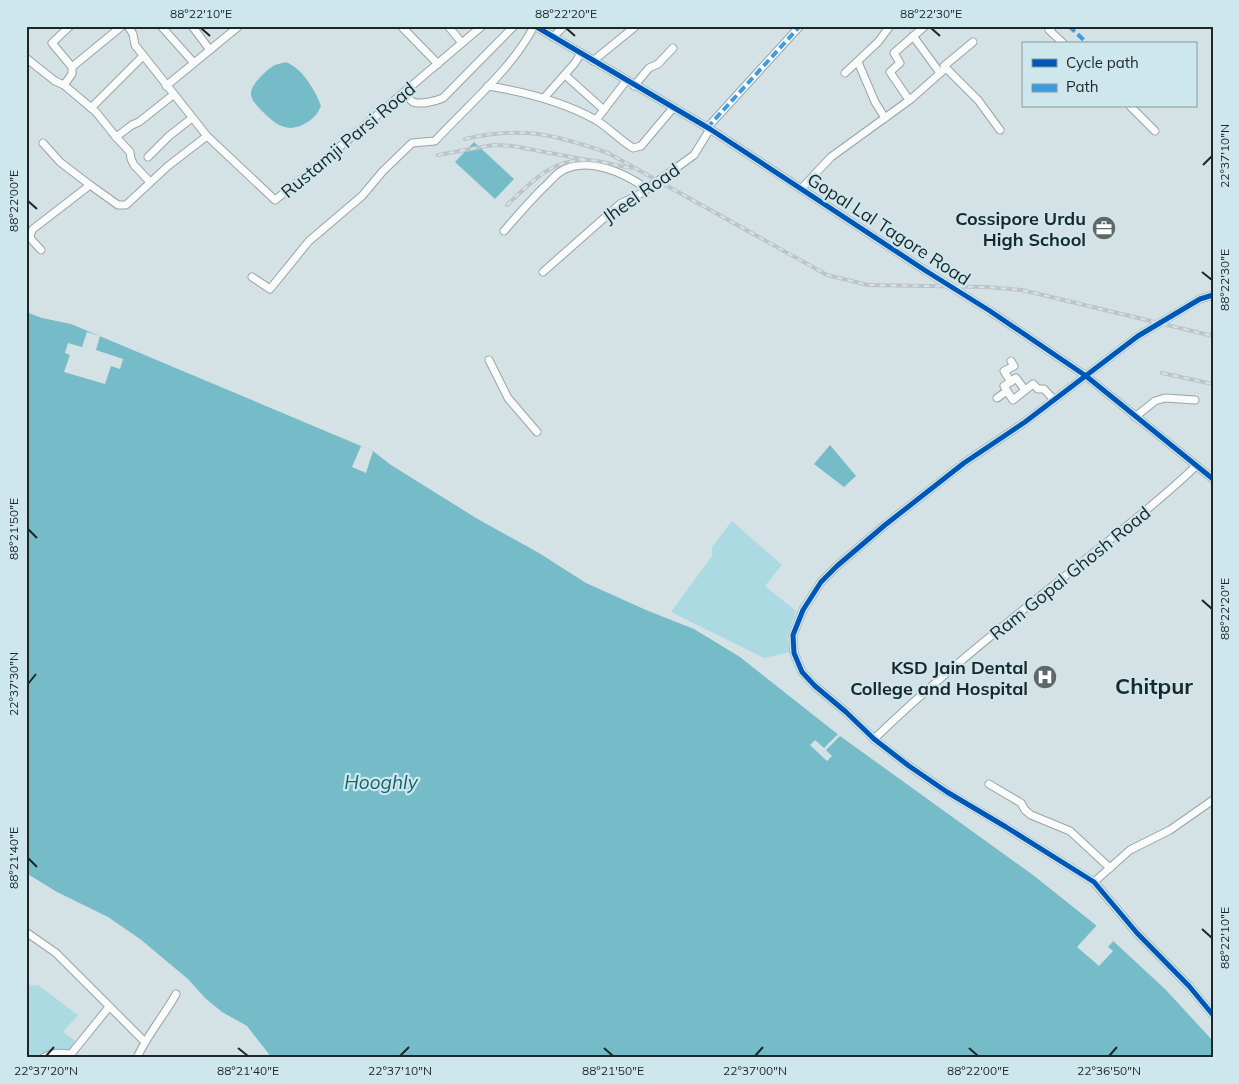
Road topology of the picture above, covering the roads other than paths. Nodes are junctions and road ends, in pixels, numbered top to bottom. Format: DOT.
graph roads {
  1 [pos="70,26"];
  2 [pos="122,26"];
  3 [pos="128,26"];
  4 [pos="161,26"];
  5 [pos="192,26"];
  6 [pos="239,26"];
  7 [pos="401,26"];
  8 [pos="448,26"];
  9 [pos="482,26"];
  10 [pos="514,26"];
  11 [pos="535,26"];
  12 [pos="564,26"];
  13 [pos="636,26"];
  14 [pos="800,26"];
  15 [pos="890,26"];
  16 [pos="925,26"];
  17 [pos="1049,28"];
  18 [pos="912,36"];
  19 [pos="553,37"];
  20 [pos="973,42"];
  21 [pos="1062,42"];
  22 [pos="462,43"];
  23 [pos="672,48"];
  24 [pos="210,50"];
  25 [pos="581,54"];
  26 [pos="143,56"];
  27 [pos="26,58"];
  28 [pos="593,61"];
  29 [pos="858,62"];
  30 [pos="194,64"];
  31 [pos="438,64"];
  32 [pos="72,67"];
  33 [pos="943,71"];
  34 [pos="845,73"];
  35 [pos="565,75"];
  36 [pos="626,81"];
  37 [pos="64,85"];
  38 [pos="166,86"];
  39 [pos="488,86"];
  40 [pos="634,86"];
  41 [pos="404,93"];
  42 [pos="173,95"];
  43 [pos="544,98"];
  44 [pos="909,100"];
  45 [pos="91,108"];
  46 [pos="673,108"];
  47 [pos="1132,108"];
  48 [pos="604,110"];
  49 [pos="192,118"];
  50 [pos="885,118"];
  51 [pos="596,120"];
  52 [pos="709,128"];
  53 [pos="1000,130"];
  54 [pos="1155,132"];
  55 [pos="207,136"];
  56 [pos="116,137"];
  57 [pos="43,143"];
  58 [pos="148,157"];
  59 [pos="150,182"];
  60 [pos="90,185"];
  61 [pos="647,188"];
  62 [pos="801,188"];
  63 [pos="504,231"];
  64 [pos="41,250"];
  65 [pos="543,272"];
  66 [pos="252,277"];
  67 [pos="1213,295"];
  68 [pos="489,360"];
  69 [pos="1011,360"];
  70 [pos="1086,376"];
  71 [pos="1011,382"];
  72 [pos="1025,390"];
  73 [pos="1007,391"];
  74 [pos="997,398"];
  75 [pos="1054,400"];
  76 [pos="1195,400"];
  77 [pos="1135,417"];
  78 [pos="537,432"];
  79 [pos="1196,466"];
  80 [pos="1213,479"];
  81 [pos="874,739"];
  82 [pos="989,784"];
  83 [pos="1213,800"];
  84 [pos="1110,868"];
  85 [pos="1094,882"];
  86 [pos="26,932"];
  87 [pos="176,994"];
  88 [pos="109,1007"];
  89 [pos="1210,1007"];
  90 [pos="1213,1015"];
  91 [pos="144,1042"];
  92 [pos="43,1058"];
  93 [pos="137,1058"];
  1 -- 32 [label="street"];
  2 -- 32 [label="street"];
  3 -- 26 [label="street, Rustamji Parsi Road"];
  4 -- 30 [label="street"];
  5 -- 24 [label="street"];
  6 -- 24 [label="street"];
  7 -- 31 [label="street"];
  8 -- 22 [label="street"];
  9 -- 22 [label="street, Rustamji Parsi Road"];
  10 -- 41 [label="street"];
  11 -- 19 [label="street, Gopal Lal Tagore Road"];
  11 -- 39 [label="street"];
  12 -- 19 [label="street"];
  13 -- 28 [label="street"];
  14 -- 52 [label="street, Jheel Road"];
  15 -- 29 [label="street"];
  16 -- 18 [label="street"];
  17 -- 21 [label="street"];
  18 -- 33 [label="street"];
  18 -- 44 [label="street"];
  19 -- 25 [label="street, Gopal Lal Tagore Road"];
  20 -- 33 [label="street"];
  22 -- 31 [label="street, Rustamji Parsi Road"];
  23 -- 40 [label="street"];
  24 -- 30 [label="street"];
  25 -- 28 [label="street, Gopal Lal Tagore Road"];
  25 -- 35 [label="street"];
  26 -- 38 [label="street, Rustamji Parsi Road"];
  26 -- 45 [label="street"];
  27 -- 37 [label="street"];
  28 -- 36 [label="street, Gopal Lal Tagore Road"];
  29 -- 34 [label="street"];
  29 -- 50 [label="street"];
  30 -- 38 [label="street"];
  31 -- 41 [label="street, Rustamji Parsi Road"];
  32 -- 37 [label="street"];
  33 -- 44 [label="street"];
  33 -- 53 [label="street"];
  35 -- 43 [label="street"];
  35 -- 48 [label="street"];
  36 -- 40 [label="street, Gopal Lal Tagore Road"];
  36 -- 48 [label="street"];
  37 -- 45 [label="street"];
  38 -- 42 [label="street, Rustamji Parsi Road"];
  39 -- 43 [label="street"];
  39 -- 66 [label="street"];
  40 -- 46 [label="street, Gopal Lal Tagore Road"];
  41 -- 55 [label="street, Rustamji Parsi Road"];
  42 -- 49 [label="street, Rustamji Parsi Road"];
  42 -- 56 [label="street"];
  43 -- 51 [label="street"];
  44 -- 50 [label="street"];
  45 -- 56 [label="street"];
  46 -- 51 [label="street"];
  46 -- 52 [label="street, Gopal Lal Tagore Road"];
  47 -- 54 [label="street"];
  48 -- 51 [label="street"];
  49 -- 55 [label="street, Rustamji Parsi Road"];
  49 -- 58 [label="street"];
  50 -- 62 [label="street"];
  52 -- 61 [label="street, Jheel Road"];
  52 -- 62 [label="street, Gopal Lal Tagore Road"];
  55 -- 59 [label="street"];
  56 -- 59 [label="street"];
  57 -- 60 [label="street"];
  59 -- 60 [label="street"];
  60 -- 64 [label="street"];
  61 -- 63 [label="street"];
  61 -- 65 [label="street, Jheel Road"];
  62 -- 70 [label="street, Gopal Lal Tagore Road"];
  67 -- 70 [label="street"];
  68 -- 78 [label="street"];
  69 -- 71 [label="street"];
  70 -- 75 [label="street"];
  70 -- 77 [label="street, Gopal Lal Tagore Road"];
  71 -- 72 [label="street"];
  71 -- 73 [label="street"];
  72 -- 73 [label="street"];
  72 -- 75 [label="street"];
  73 -- 74 [label="street"];
  75 -- 81 [label="street"];
  76 -- 77 [label="street"];
  77 -- 79 [label="street, Gopal Lal Tagore Road"];
  79 -- 80 [label="street, Gopal Lal Tagore Road"];
  79 -- 81 [label="street, Ram Gopal Ghosh Road"];
  81 -- 85 [label="street"];
  82 -- 84 [label="street"];
  83 -- 84 [label="street"];
  84 -- 85 [label="street"];
  85 -- 89 [label="street"];
  86 -- 88 [label="street"];
  87 -- 91 [label="street"];
  88 -- 91 [label="street"];
  88 -- 92 [label="street"];
  89 -- 90 [label="street"];
  91 -- 93 [label="street"];
}
